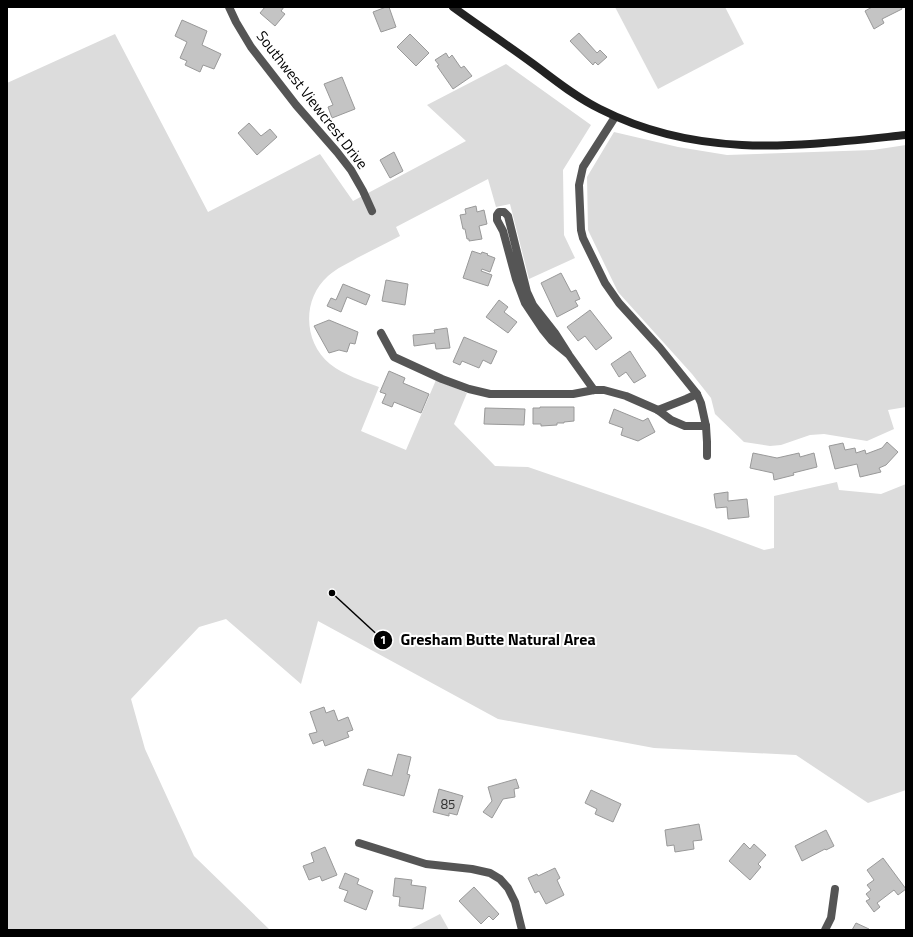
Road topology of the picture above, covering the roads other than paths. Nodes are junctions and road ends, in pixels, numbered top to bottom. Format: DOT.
graph roads {
  1 [pos="229,7"];
  2 [pos="453,7"];
  3 [pos="615,116"];
  4 [pos="906,136"];
  5 [pos="372,212"];
  6 [pos="381,333"];
  7 [pos="569,355"];
  8 [pos="594,390"];
  9 [pos="697,394"];
  10 [pos="658,410"];
  11 [pos="706,426"];
  12 [pos="706,456"];
  13 [pos="359,843"];
  14 [pos="835,889"];
  15 [pos="522,930"];
  16 [pos="825,930"];
  1 -- 5 [label="street, Southwest Viewcrest Drive"];
  2 -- 3 [label="street"];
  3 -- 4 [label="street"];
  3 -- 9 [label="street"];
  6 -- 8 [label="street"];
  7 -- 7 [label="street"];
  7 -- 8 [label="street"];
  8 -- 10 [label="street"];
  9 -- 10 [label="street"];
  9 -- 11 [label="street"];
  10 -- 11 [label="street"];
  11 -- 12 [label="street"];
  13 -- 15 [label="street"];
  14 -- 16 [label="street"];
}
